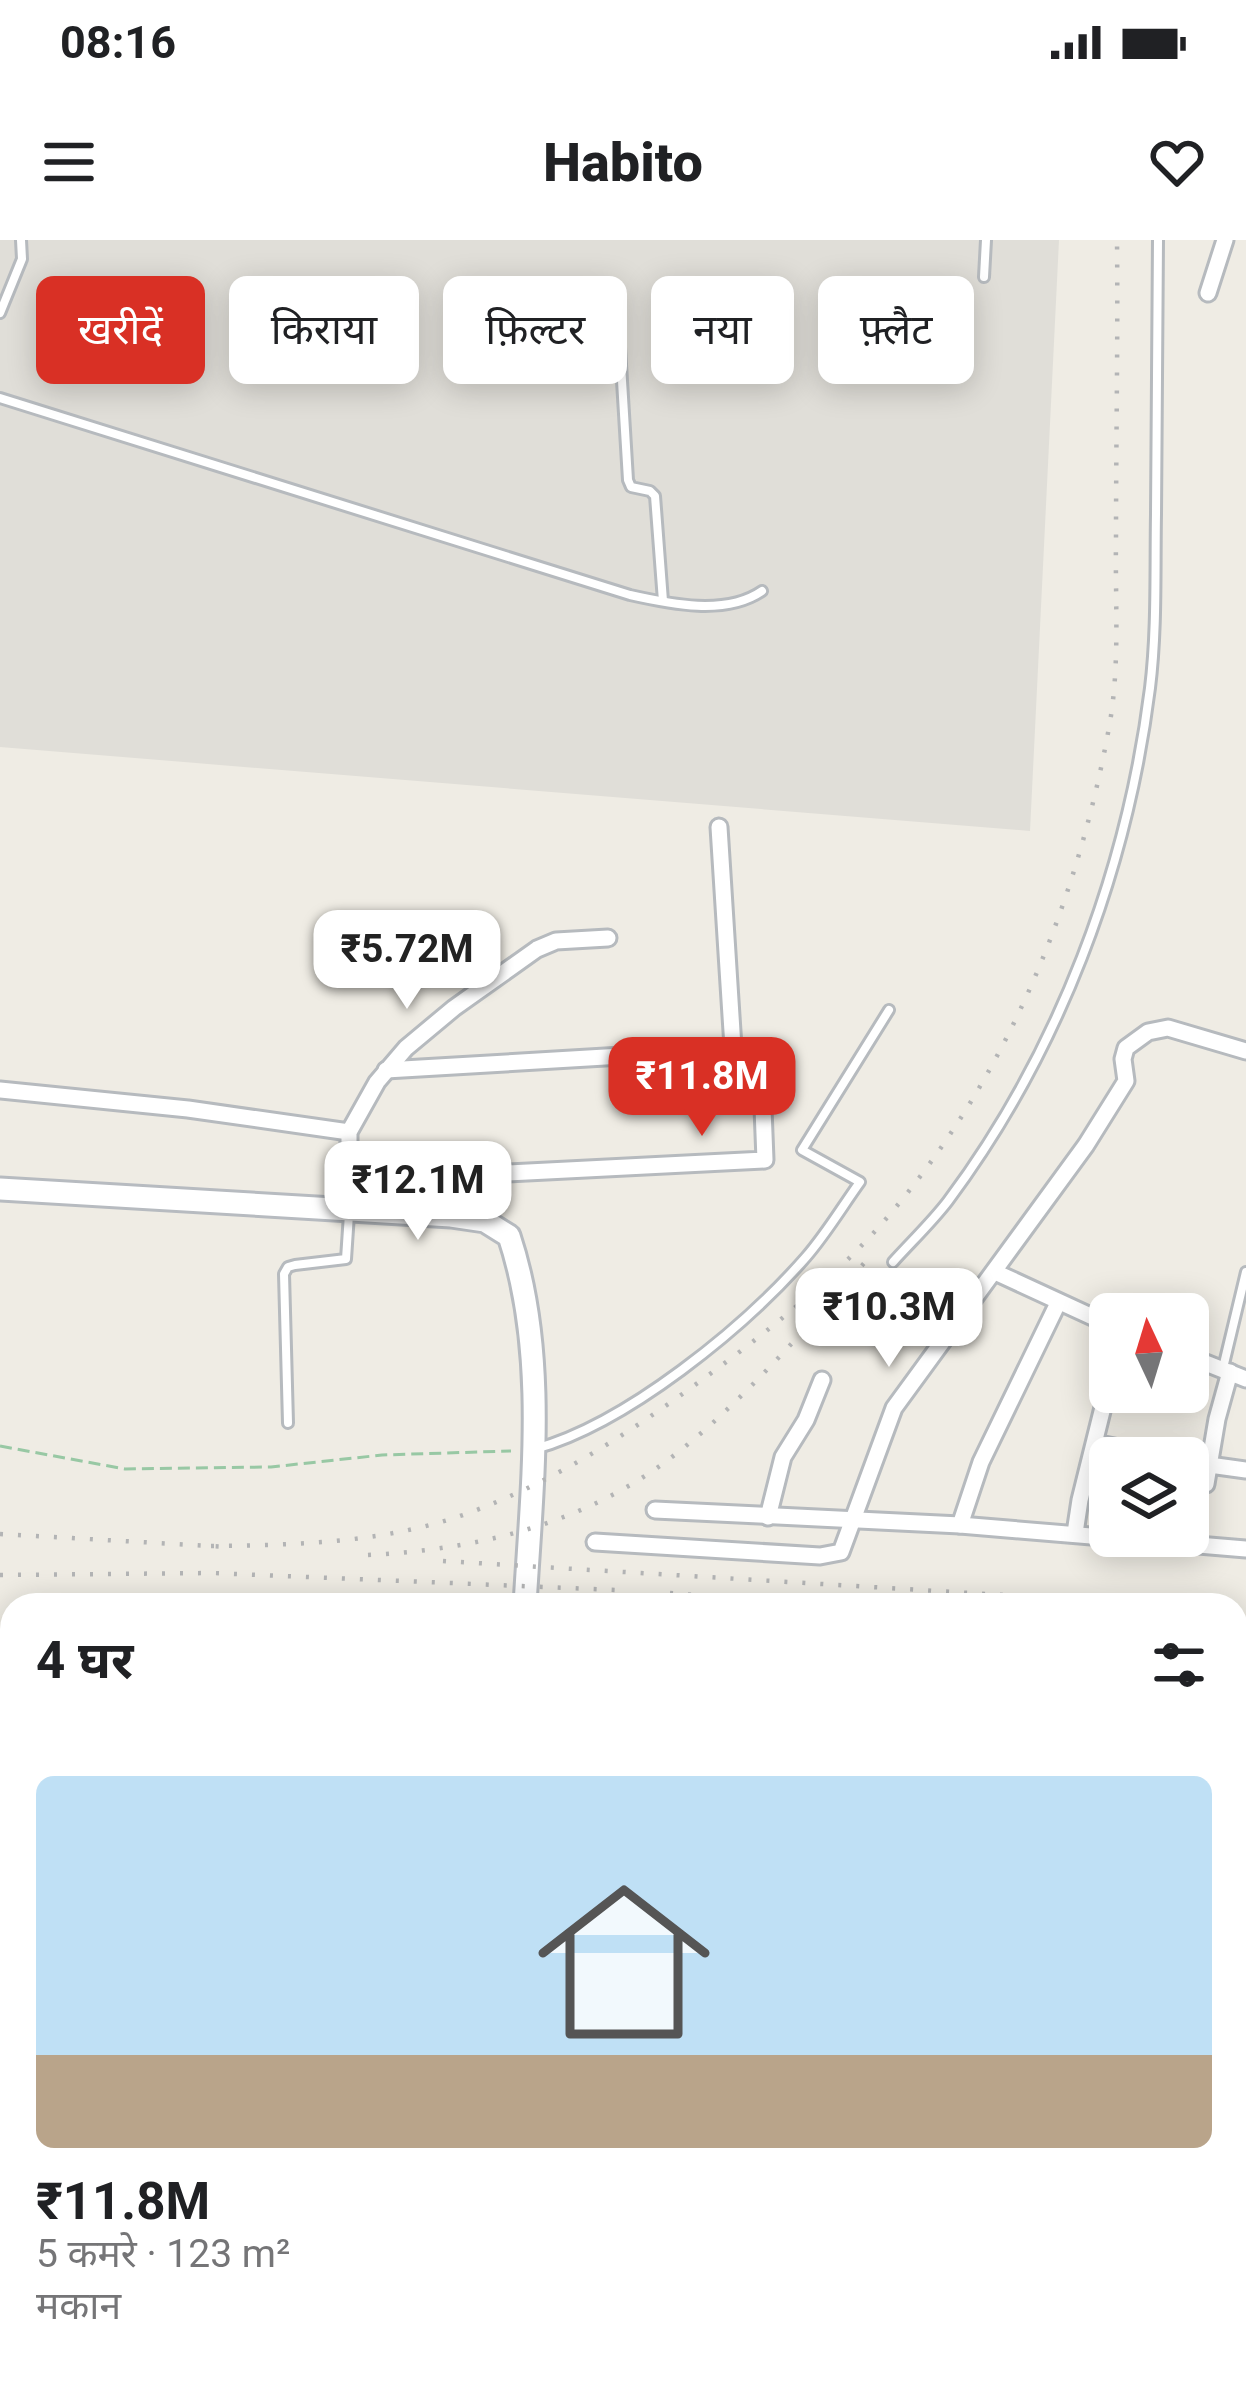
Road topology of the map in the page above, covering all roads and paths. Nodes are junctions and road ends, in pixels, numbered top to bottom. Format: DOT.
graph roads {
  1 [pos="21,240"];
  2 [pos="986,240"];
  3 [pos="1158,240"];
  4 [pos="1225,240"];
  5 [pos="984,277"];
  6 [pos="1208,292"];
  7 [pos="0,313"];
  8 [pos="622,384"];
  9 [pos="0,398"];
  10 [pos="761,591"];
  11 [pos="664,601"];
  12 [pos="719,827"];
  13 [pos="608,938"];
  14 [pos="889,1010"];
  15 [pos="1246,1051"];
  16 [pos="622,1057"];
  17 [pos="386,1070"];
  18 [pos="0,1090"];
  19 [pos="349,1132"];
  20 [pos="348,1181"];
  21 [pos="0,1189"];
  22 [pos="349,1211"];
  23 [pos="893,1262"];
  24 [pos="995,1272"];
  25 [pos="1246,1272"];
  26 [pos="1058,1303"];
  27 [pos="1089,1316"];
  28 [pos="1233,1374"];
  29 [pos="822,1380"];
  30 [pos="288,1424"];
  31 [pos="0,1446"];
  32 [pos="532,1450"];
  33 [pos="1209,1467"];
  34 [pos="1246,1470"];
  35 [pos="1089,1471"];
  36 [pos="655,1510"];
  37 [pos="768,1517"];
  38 [pos="855,1520"];
  39 [pos="961,1526"];
  40 [pos="1075,1533"];
  41 [pos="1089,1534"];
  42 [pos="595,1542"];
  43 [pos="1209,1545"];
  44 [pos="1246,1549"];
  45 [pos="526,1593"];
  1 -- 7 [label="lane"];
  2 -- 5 [label="lane"];
  3 -- 23 [label="lane"];
  4 -- 6 [label="street"];
  8 -- 11 [label="lane"];
  9 -- 11 [label="lane"];
  10 -- 11 [label="lane"];
  12 -- 20 [label="street"];
  13 -- 17 [label="street"];
  14 -- 32 [label="lane"];
  15 -- 24 [label="street"];
  16 -- 17 [label="street"];
  17 -- 19 [label="street"];
  18 -- 19 [label="street"];
  19 -- 20 [label="street"];
  20 -- 22 [label="street"];
  21 -- 22 [label="street"];
  22 -- 30 [label="lane"];
  22 -- 32 [label="street"];
  24 -- 26 [label="street"];
  24 -- 38 [label="street"];
  25 -- 28 [label="lane"];
  26 -- 27 [label="street"];
  26 -- 39 [label="street"];
  28 -- 33 [label="street"];
  29 -- 37 [label="street"];
  31 -- 32 [label="path"];
  32 -- 45 [label="street"];
  33 -- 34 [label="street"];
  35 -- 40 [label="street"];
  36 -- 37 [label="street"];
  37 -- 38 [label="street"];
  38 -- 39 [label="street"];
  38 -- 42 [label="street"];
  39 -- 40 [label="street"];
  40 -- 41 [label="street"];
  43 -- 44 [label="street"];
}
